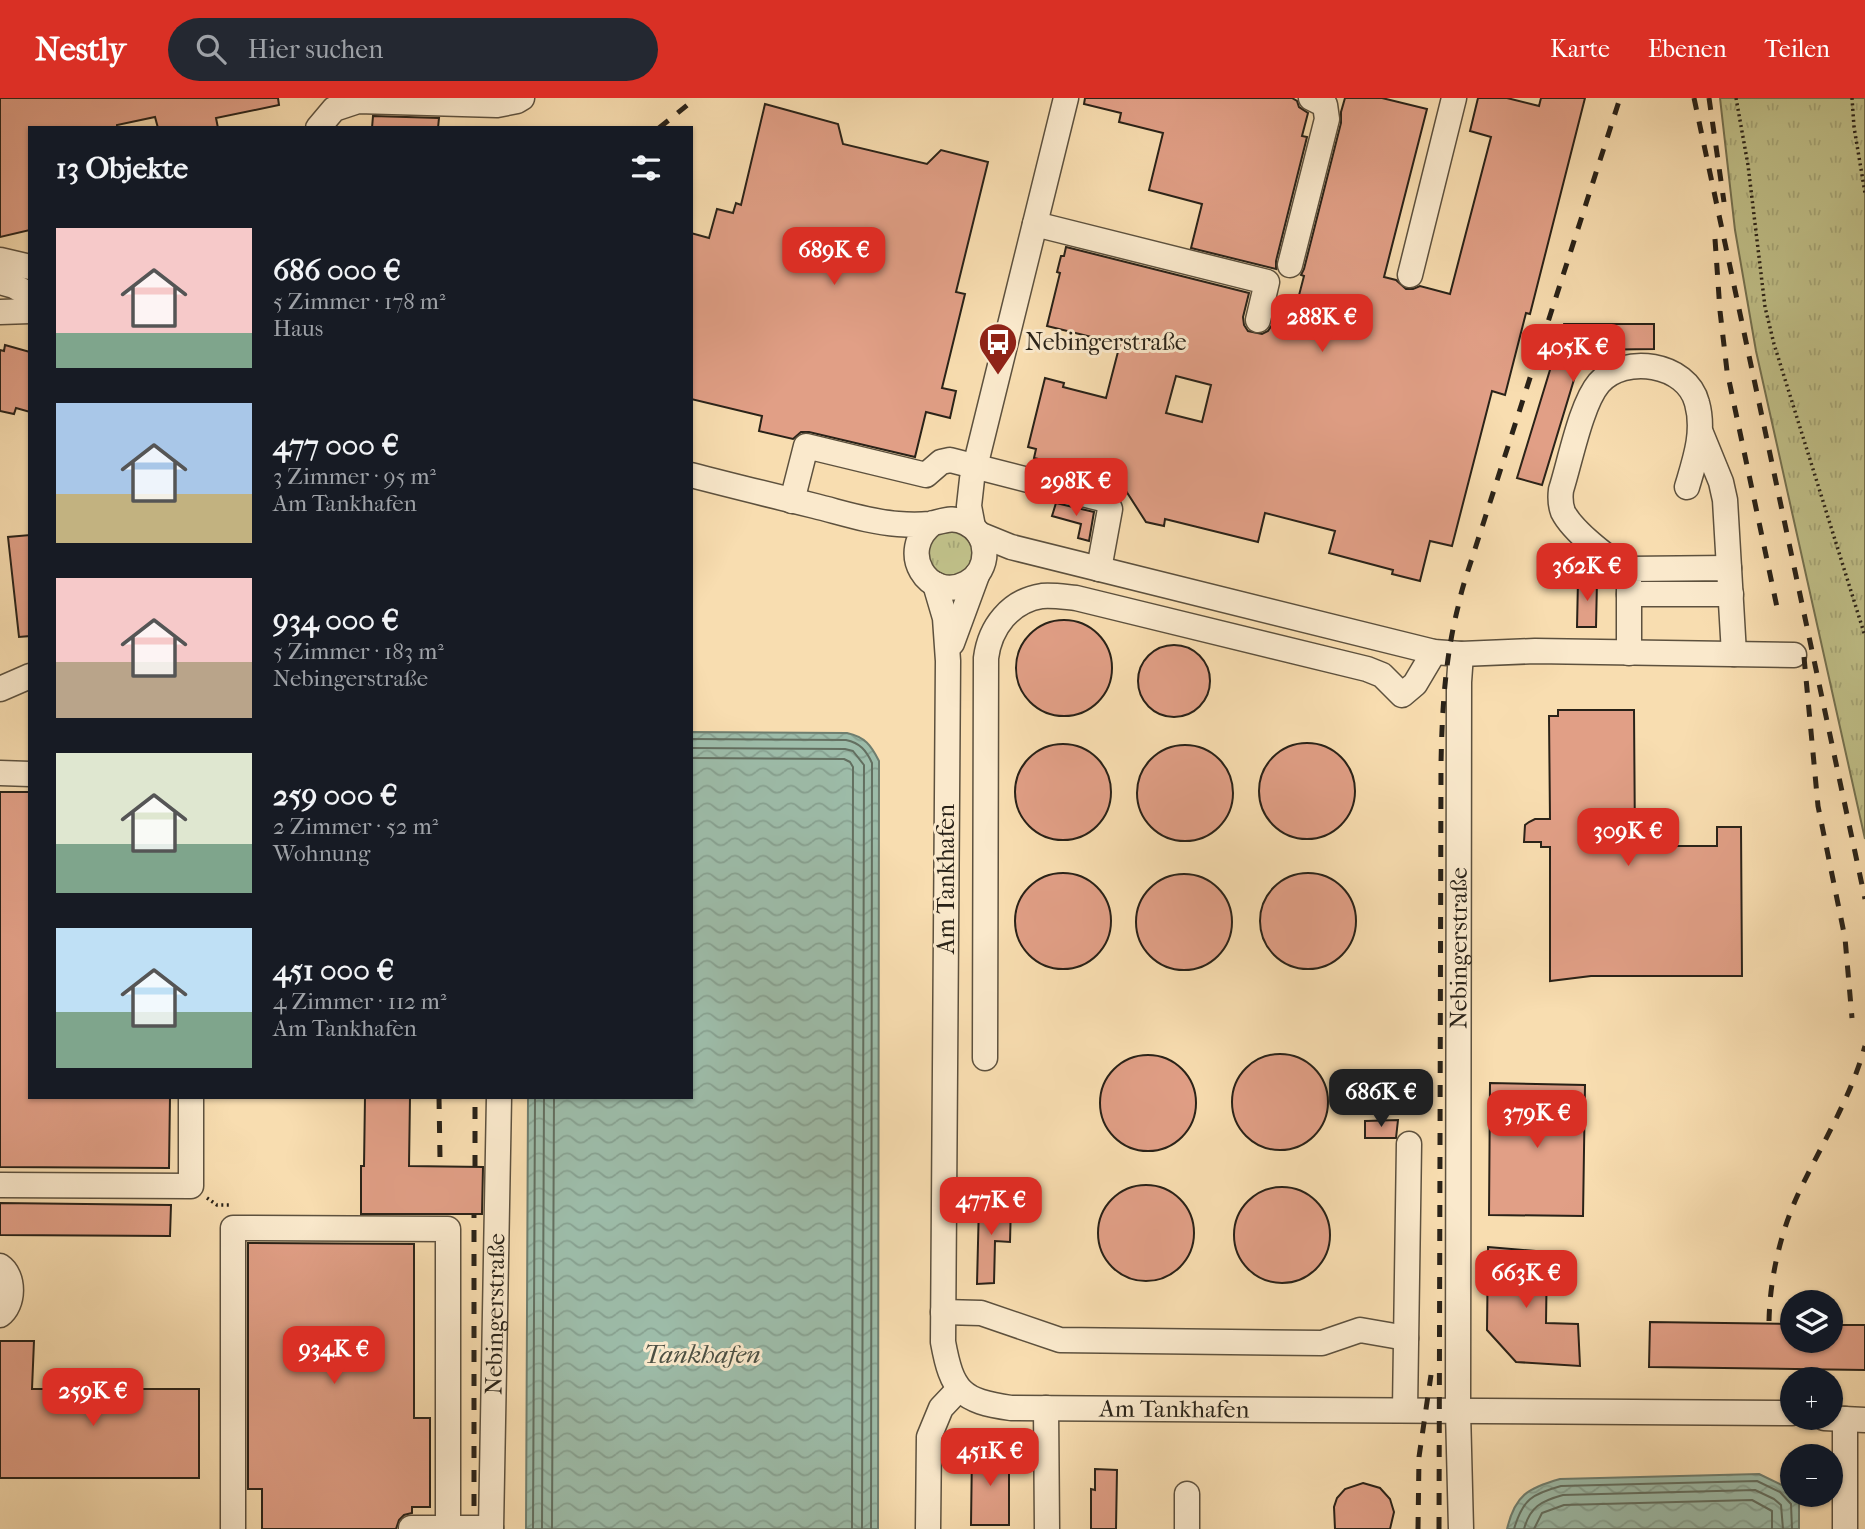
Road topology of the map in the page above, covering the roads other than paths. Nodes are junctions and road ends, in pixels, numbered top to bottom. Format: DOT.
graph roads {
  1 [pos="522,98"];
  2 [pos="1066,98"];
  3 [pos="1311,98"];
  4 [pos="1454,98"];
  5 [pos="320,126"];
  6 [pos="1035,223"];
  7 [pos="0,260"];
  8 [pos="1290,265"];
  9 [pos="28,267"];
  10 [pos="1410,275"];
  11 [pos="0,282"];
  12 [pos="28,294"];
  13 [pos="28,311"];
  14 [pos="0,312"];
  15 [pos="1258,320"];
  16 [pos="1701,433"];
  17 [pos="973,473"];
  18 [pos="693,476"];
  19 [pos="1687,487"];
  20 [pos="792,501"];
  21 [pos="871,520"];
  22 [pos="940,521"];
  23 [pos="976,531"];
  24 [pos="1011,547"];
  25 [pos="916,556"];
  26 [pos="1729,568"];
  27 [pos="1099,569"];
  28 [pos="1629,569"];
  29 [pos="980,570"];
  30 [pos="935,584"];
  31 [pos="1629,594"];
  32 [pos="1731,594"];
  33 [pos="1434,652"];
  34 [pos="1629,653"];
  35 [pos="1461,654"];
  36 [pos="1734,654"];
  37 [pos="1794,655"];
  38 [pos="948,661"];
  39 [pos="28,677"];
  40 [pos="0,689"];
  41 [pos="0,773"];
  42 [pos="28,774"];
  43 [pos="985,1058"];
  44 [pos="191,1099"];
  45 [pos="499,1099"];
  46 [pos="1409,1144"];
  47 [pos="0,1185"];
  48 [pos="0,1266"];
  49 [pos="943,1312"];
  50 [pos="0,1315"];
  51 [pos="1406,1338"];
  52 [pos="958,1390"];
  53 [pos="1046,1408"];
  54 [pos="1405,1410"];
  55 [pos="1458,1411"];
  56 [pos="1780,1413"];
  57 [pos="1845,1419"];
  58 [pos="1187,1494"];
  59 [pos="411,1528"];
  60 [pos="233,1529"];
  61 [pos="458,1529"];
  62 [pos="491,1529"];
  63 [pos="928,1529"];
  64 [pos="1047,1529"];
  65 [pos="1187,1529"];
  66 [pos="1461,1529"];
  67 [pos="1845,1529"];
  1 -- 5 [label="street"];
  2 -- 6 [label="street"];
  3 -- 8 [label="street"];
  4 -- 10 [label="street"];
  6 -- 15 [label="street"];
  6 -- 17 [label="street"];
  7 -- 9 [label="street"];
  11 -- 12 [label="street"];
  13 -- 14 [label="street"];
  16 -- 19 [label="street"];
  16 -- 26 [label="street"];
  16 -- 28 [label="street"];
  17 -- 20 [label="street"];
  17 -- 22 [label="street"];
  17 -- 23 [label="street"];
  17 -- 27 [label="street"];
  18 -- 20 [label="street"];
  20 -- 21 [label="street"];
  21 -- 22 [label="street"];
  21 -- 25 [label="street"];
  22 -- 23 [label="street"];
  22 -- 25 [label="street"];
  23 -- 24 [label="street"];
  23 -- 29 [label="street"];
  24 -- 27 [label="street"];
  24 -- 29 [label="street"];
  25 -- 30 [label="street"];
  26 -- 28 [label="street"];
  26 -- 32 [label="street"];
  27 -- 33 [label="street"];
  28 -- 31 [label="street"];
  29 -- 30 [label="street"];
  29 -- 38 [label="street, Am Tankhafen"];
  30 -- 38 [label="street, Am Tankhafen"];
  31 -- 32 [label="street"];
  31 -- 34 [label="street"];
  32 -- 36 [label="street"];
  33 -- 35 [label="street"];
  33 -- 43 [label="street"];
  34 -- 35 [label="street"];
  34 -- 36 [label="street"];
  35 -- 55 [label="street, Nebingerstraße"];
  36 -- 37 [label="street"];
  38 -- 49 [label="street, Am Tankhafen"];
  39 -- 40 [label="street"];
  41 -- 42 [label="street"];
  44 -- 47 [label="street"];
  45 -- 62 [label="street, Nebingerstraße"];
  46 -- 51 [label="street"];
  48 -- 50 [label="street"];
  49 -- 51 [label="street"];
  49 -- 52 [label="street, Am Tankhafen"];
  51 -- 54 [label="street"];
  52 -- 53 [label="street, Am Tankhafen"];
  52 -- 63 [label="street"];
  53 -- 54 [label="street, Am Tankhafen"];
  53 -- 64 [label="street"];
  54 -- 55 [label="street, Am Tankhafen"];
  55 -- 56 [label="street, Am Tankhafen"];
  55 -- 66 [label="street, Nebingerstraße"];
  57 -- 67 [label="street"];
  58 -- 65 [label="street"];
  59 -- 61 [label="street"];
  60 -- 61 [label="street"];
  61 -- 62 [label="street"];
}
